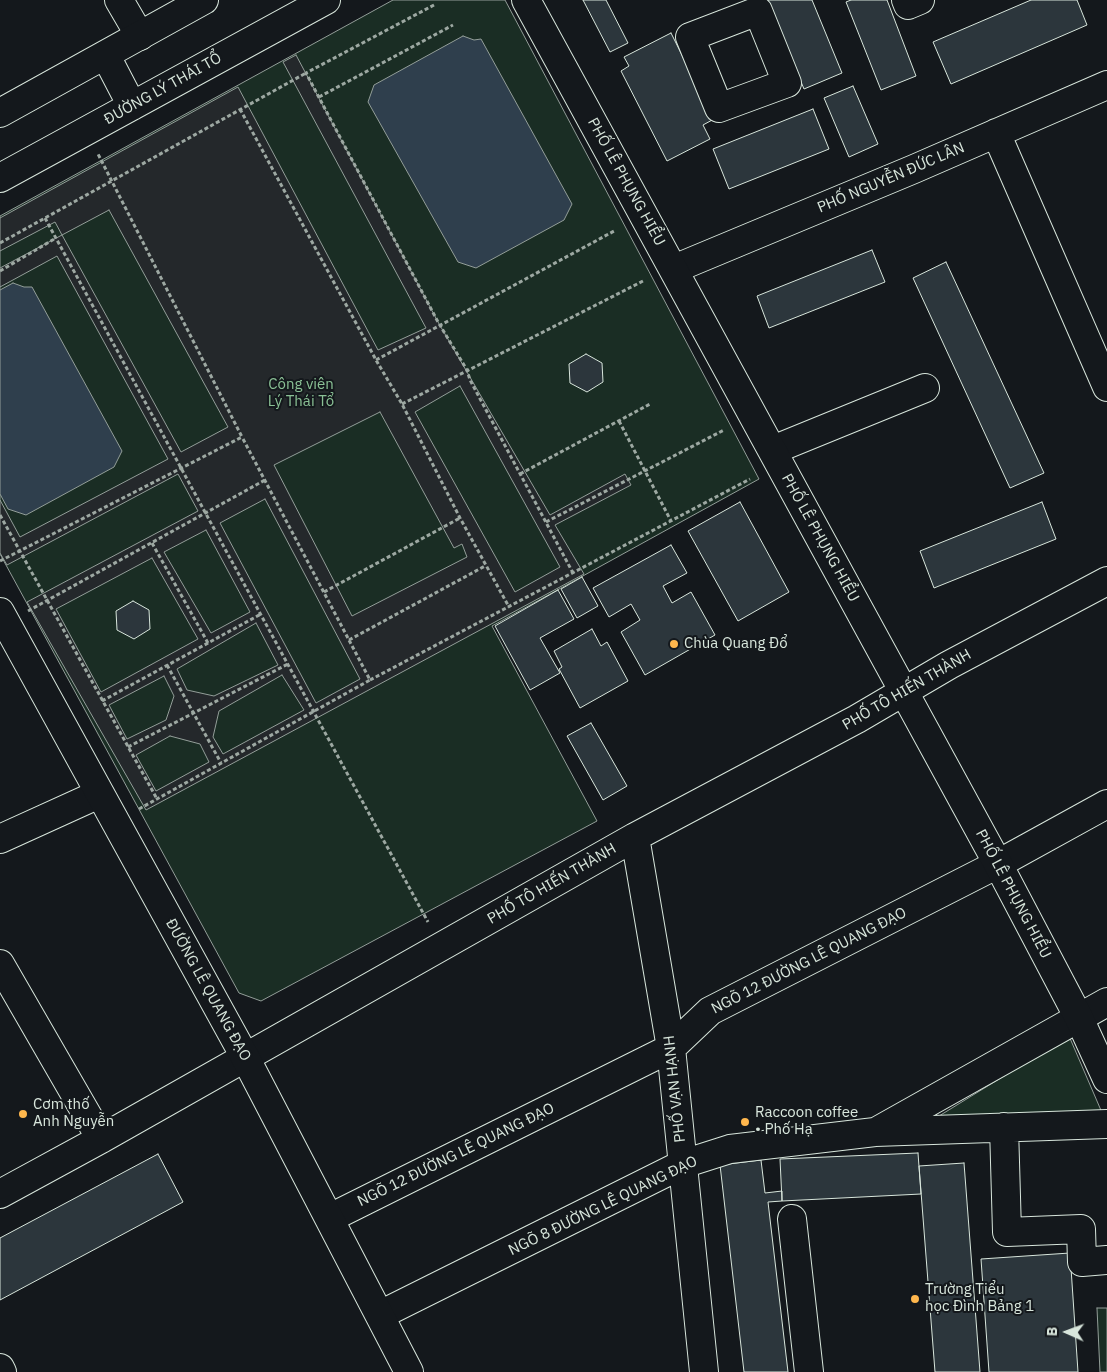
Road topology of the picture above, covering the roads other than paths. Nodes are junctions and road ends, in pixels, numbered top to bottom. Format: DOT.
graph roads {
  1 [pos="119,0"];
  2 [pos="204,0"];
  3 [pos="326,0"];
  4 [pos="526,0"];
  5 [pos="906,0"];
  6 [pos="920,0"];
  7 [pos="140,36"];
  8 [pos="106,56"];
  9 [pos="1107,85"];
  10 [pos="132,106"];
  11 [pos="0,113"];
  12 [pos="996,133"];
  13 [pos="0,178"];
  14 [pos="674,269"];
  15 [pos="1107,387"];
  16 [pos="925,388"];
  17 [pos="772,450"];
  18 [pos="1107,581"];
  19 [pos="0,612"];
  20 [pos="904,690"];
  21 [pos="100,794"];
  22 [pos="1107,804"];
  23 [pos="635,837"];
  24 [pos="0,839"];
  25 [pos="998,864"];
  26 [pos="0,964"];
  27 [pos="1107,1002"];
  28 [pos="1079,1018"];
  29 [pos="671,1048"];
  30 [pos="245,1057"];
  31 [pos="1107,1079"];
  32 [pos="1107,1124"];
  33 [pos="1004,1127"];
  34 [pos="876,1132"];
  35 [pos="101,1139"];
  36 [pos="683,1164"];
  37 [pos="0,1194"];
  38 [pos="330,1218"];
  39 [pos="792,1219"];
  40 [pos="1107,1260"];
  41 [pos="380,1315"];
  42 [pos="0,1368"];
  43 [pos="2,1372"];
  44 [pos="410,1372"];
  45 [pos="704,1372"];
  46 [pos="809,1372"];
  1 -- 7 [label="street"];
  2 -- 7 [label="street"];
  3 -- 10 [label="street, ĐƯỜNG LÝ THÁI TỔ"];
  4 -- 14 [label="street, PHỐ LÊ PHỤNG HIỂU"];
  5 -- 6 [label="street"];
  7 -- 8 [label="street"];
  8 -- 10 [label="street"];
  8 -- 11 [label="street"];
  9 -- 12 [label="street, PHỐ NGUYỄN ĐỨC LÂN"];
  10 -- 13 [label="street, ĐƯỜNG LÝ THÁI TỔ"];
  12 -- 14 [label="street, PHỐ NGUYỄN ĐỨC LÂN"];
  12 -- 15 [label="street"];
  14 -- 17 [label="street, PHỐ LÊ PHỤNG HIỂU"];
  16 -- 17 [label="street"];
  17 -- 20 [label="street, PHỐ LÊ PHỤNG HIỂU"];
  18 -- 20 [label="street, PHỐ TÔ HIẾN THÀNH"];
  19 -- 21 [label="street, ĐƯỜNG LÊ QUANG ĐẠO"];
  20 -- 23 [label="street, PHỐ TÔ HIẾN THÀNH"];
  20 -- 25 [label="street, PHỐ LÊ PHỤNG HIỂU"];
  21 -- 24 [label="street"];
  21 -- 30 [label="street, ĐƯỜNG LÊ QUANG ĐẠO"];
  22 -- 25 [label="street, NGÕ 12 ĐƯỜNG LÊ QUANG ĐẠO"];
  23 -- 29 [label="street, PHỐ VẠN HẠNH"];
  23 -- 30 [label="street, PHỐ TÔ HIẾN THÀNH"];
  25 -- 28 [label="street, PHỐ LÊ PHỤNG HIỂU"];
  25 -- 29 [label="street, NGÕ 12 ĐƯỜNG LÊ QUANG ĐẠO"];
  26 -- 35 [label="street"];
  27 -- 28 [label="street"];
  28 -- 31 [label="street, PHỐ LÊ PHỤNG HIỂU"];
  28 -- 34 [label="street"];
  29 -- 36 [label="street, PHỐ VẠN HẠNH"];
  29 -- 38 [label="street, NGÕ 12 ĐƯỜNG LÊ QUANG ĐẠO"];
  30 -- 35 [label="street, PHỐ TÔ HIẾN THÀNH"];
  30 -- 38 [label="street, ĐƯỜNG LÊ QUANG ĐẠO"];
  32 -- 33 [label="street, NGÕ 8 ĐƯỜNG LÊ QUANG ĐẠO"];
  33 -- 34 [label="street, NGÕ 8 ĐƯỜNG LÊ QUANG ĐẠO"];
  33 -- 40 [label="street"];
  34 -- 36 [label="street, NGÕ 8 ĐƯỜNG LÊ QUANG ĐẠO"];
  35 -- 37 [label="street, PHỐ TÔ HIẾN THÀNH"];
  36 -- 41 [label="street, NGÕ 8 ĐƯỜNG LÊ QUANG ĐẠO"];
  36 -- 45 [label="street, PHỐ VẠN HẠNH"];
  38 -- 41 [label="street, ĐƯỜNG LÊ QUANG ĐẠO"];
  39 -- 46 [label="street"];
  41 -- 44 [label="street, ĐƯỜNG LÊ QUANG ĐẠO"];
  42 -- 43 [label="street"];
}
